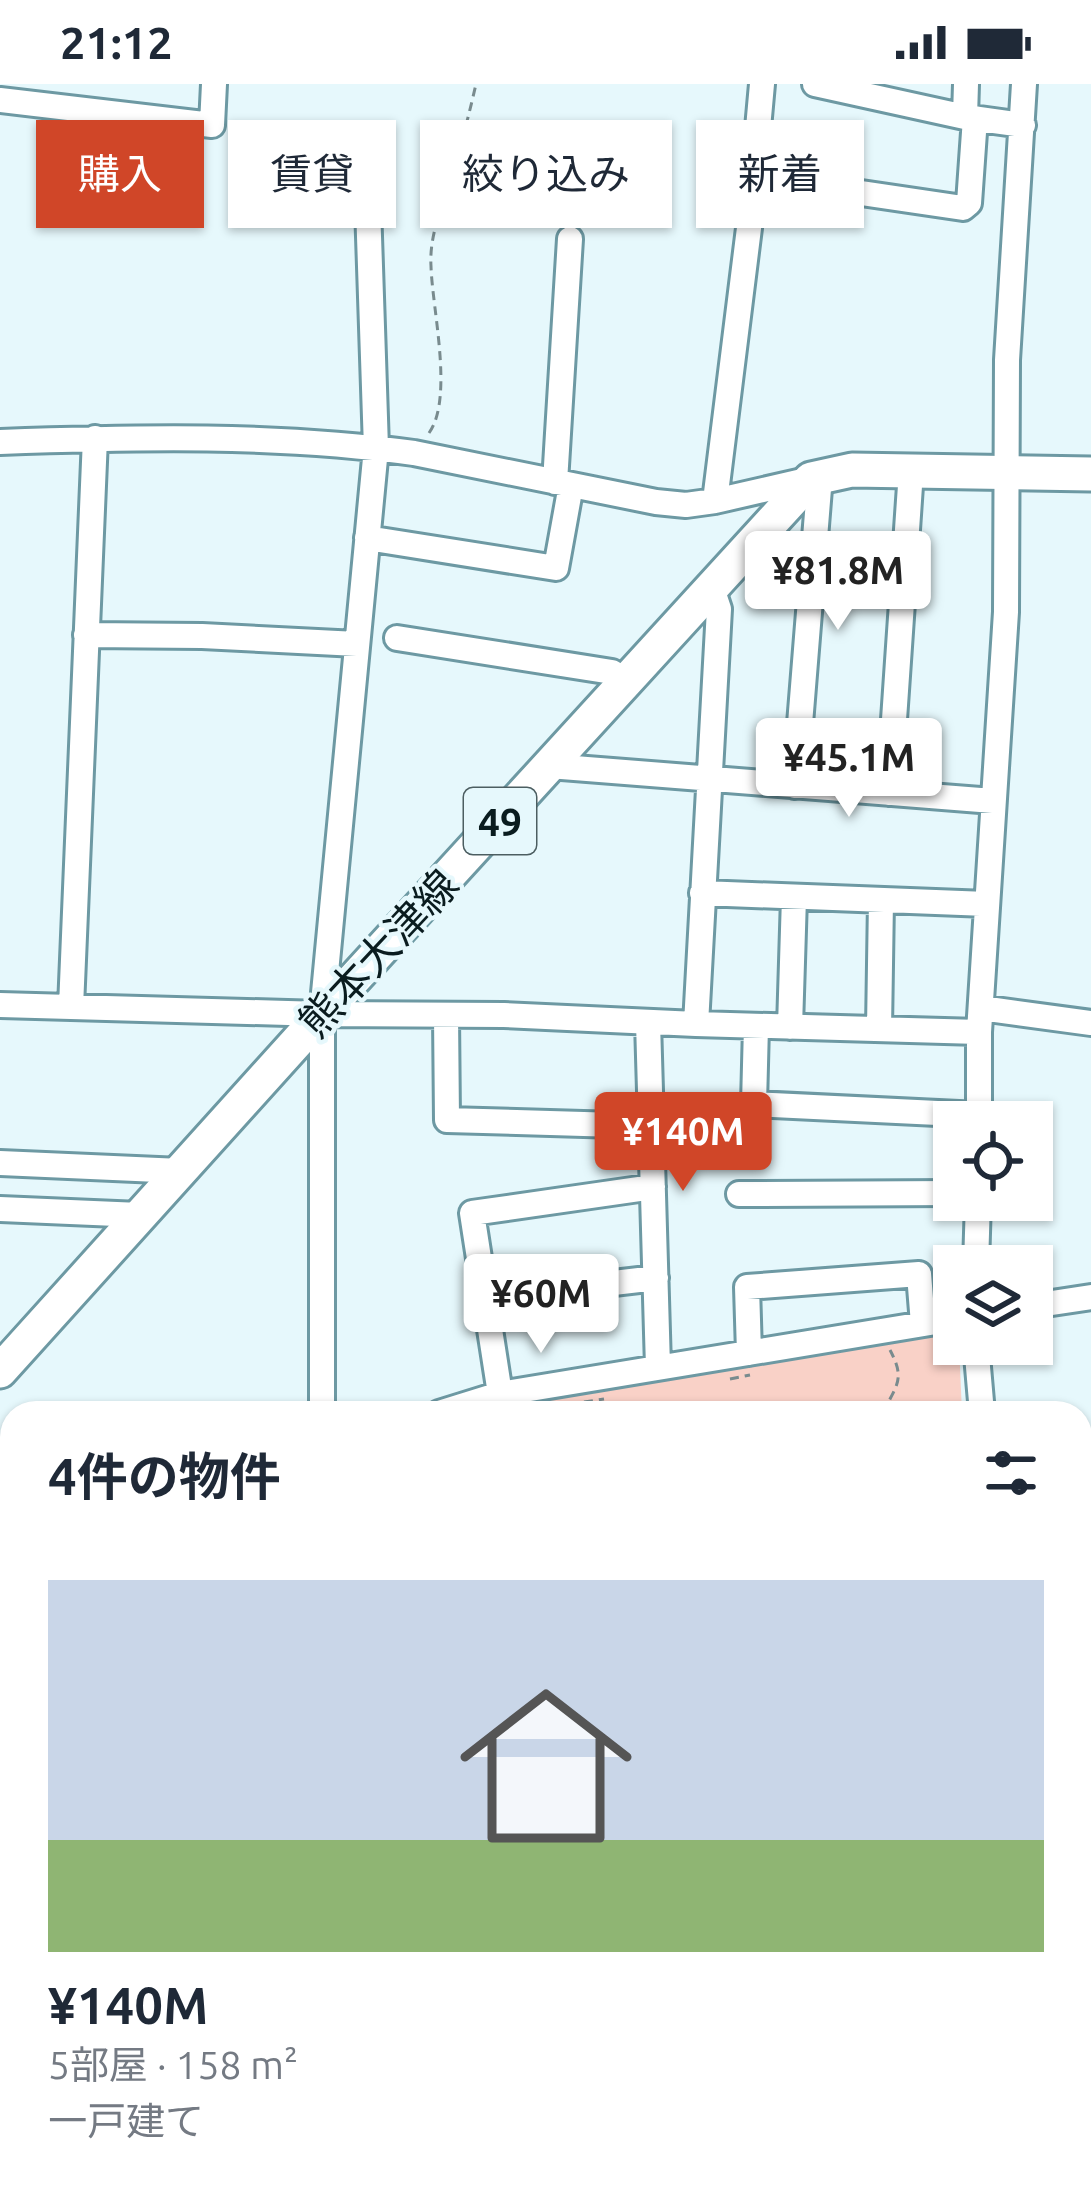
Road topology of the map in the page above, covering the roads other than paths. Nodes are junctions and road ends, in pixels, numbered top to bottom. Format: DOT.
graph roads {
  1 [pos="214,84"];
  2 [pos="762,84"];
  3 [pos="815,84"];
  4 [pos="966,84"];
  5 [pos="1024,84"];
  6 [pos="858,89"];
  7 [pos="0,100"];
  8 [pos="970,117"];
  9 [pos="759,120"];
  10 [pos="1023,124"];
  11 [pos="864,193"];
  12 [pos="369,228"];
  13 [pos="747,228"];
  14 [pos="570,238"];
  15 [pos="95,438"];
  16 [pos="0,442"];
  17 [pos="376,448"];
  18 [pos="911,471"];
  19 [pos="1006,472"];
  20 [pos="1091,474"];
  21 [pos="816,477"];
  22 [pos="563,483"];
  23 [pos="715,501"];
  24 [pos="368,538"];
  25 [pos="712,588"];
  26 [pos="86,635"];
  27 [pos="397,638"];
  28 [pos="357,644"];
  29 [pos="627,681"];
  30 [pos="549,766"];
  31 [pos="708,779"];
  32 [pos="795,786"];
  33 [pos="889,793"];
  34 [pos="994,801"];
  35 [pos="702,893"];
  36 [pos="794,897"];
  37 [pos="881,900"];
  38 [pos="987,904"];
  39 [pos="0,1005"];
  40 [pos="71,1007"];
  41 [pos="322,1014"];
  42 [pos="446,1015"];
  43 [pos="980,1020"];
  44 [pos="648,1022"];
  45 [pos="1091,1023"];
  46 [pos="695,1024"];
  47 [pos="755,1026"];
  48 [pos="790,1027"];
  49 [pos="879,1029"];
  50 [pos="979,1101"];
  51 [pos="933,1115"];
  52 [pos="651,1126"];
  53 [pos="0,1163"];
  54 [pos="181,1171"];
  55 [pos="653,1187"];
  56 [pos="933,1193"];
  57 [pos="740,1194"];
  58 [pos="0,1209"];
  59 [pos="140,1215"];
  60 [pos="656,1278"];
  61 [pos="1091,1297"];
  62 [pos="485,1298"];
  63 [pos="1053,1303"];
  64 [pos="933,1322"];
  65 [pos="923,1324"];
  66 [pos="748,1353"];
  67 [pos="978,1365"];
  68 [pos="658,1367"];
  69 [pos="0,1371"];
  70 [pos="500,1394"];
  71 [pos="322,1401"];
  72 [pos="478,1401"];
  73 [pos="981,1401"];
  1 -- 7 [label="street"];
  2 -- 9 [label="street"];
  3 -- 6 [label="street"];
  4 -- 8 [label="street"];
  5 -- 10 [label="street"];
  6 -- 8 [label="street"];
  8 -- 10 [label="street"];
  8 -- 11 [label="street"];
  10 -- 19 [label="street"];
  12 -- 17 [label="street"];
  13 -- 23 [label="street"];
  14 -- 22 [label="street"];
  15 -- 16 [label="street"];
  15 -- 17 [label="street"];
  15 -- 26 [label="street"];
  17 -- 22 [label="street"];
  17 -- 24 [label="street"];
  18 -- 19 [label="main road"];
  18 -- 21 [label="main road"];
  18 -- 33 [label="street"];
  19 -- 20 [label="main road"];
  19 -- 34 [label="street"];
  21 -- 23 [label="street"];
  21 -- 25 [label="main road, 熊本大津線 / 49"];
  21 -- 32 [label="street"];
  22 -- 23 [label="street"];
  22 -- 24 [label="street"];
  24 -- 28 [label="street"];
  25 -- 29 [label="main road, 熊本大津線 / 49"];
  25 -- 31 [label="street"];
  26 -- 28 [label="street"];
  26 -- 40 [label="street"];
  27 -- 29 [label="street"];
  28 -- 41 [label="street"];
  29 -- 30 [label="main road, 熊本大津線 / 49"];
  30 -- 31 [label="street"];
  30 -- 41 [label="main road, 熊本大津線 / 49"];
  31 -- 32 [label="street"];
  31 -- 35 [label="street"];
  32 -- 33 [label="street"];
  33 -- 34 [label="street"];
  34 -- 38 [label="street"];
  35 -- 36 [label="street"];
  35 -- 46 [label="street"];
  36 -- 37 [label="street"];
  36 -- 48 [label="street"];
  37 -- 38 [label="street"];
  37 -- 49 [label="street"];
  38 -- 43 [label="street"];
  39 -- 40 [label="street"];
  40 -- 41 [label="street"];
  41 -- 42 [label="street"];
  41 -- 54 [label="main road, 熊本大津線 / 49"];
  41 -- 71 [label="street"];
  42 -- 44 [label="street"];
  42 -- 52 [label="street"];
  43 -- 45 [label="street"];
  43 -- 49 [label="street"];
  43 -- 50 [label="street"];
  44 -- 46 [label="street"];
  44 -- 52 [label="street"];
  46 -- 47 [label="street"];
  47 -- 48 [label="street"];
  47 -- 51 [label="street"];
  48 -- 49 [label="street"];
  52 -- 55 [label="street"];
  53 -- 54 [label="street"];
  54 -- 59 [label="main road, 熊本大津線 / 49"];
  55 -- 60 [label="street"];
  55 -- 62 [label="street"];
  56 -- 57 [label="street"];
  58 -- 59 [label="street"];
  59 -- 69 [label="main road, 熊本大津線 / 49"];
  60 -- 62 [label="street"];
  60 -- 68 [label="street"];
  61 -- 63 [label="street"];
  62 -- 70 [label="street"];
  64 -- 65 [label="street"];
  65 -- 66 [label="street"];
  65 -- 66 [label="street"];
  66 -- 68 [label="street"];
  67 -- 73 [label="street"];
  68 -- 70 [label="street"];
  70 -- 72 [label="street"];
}
